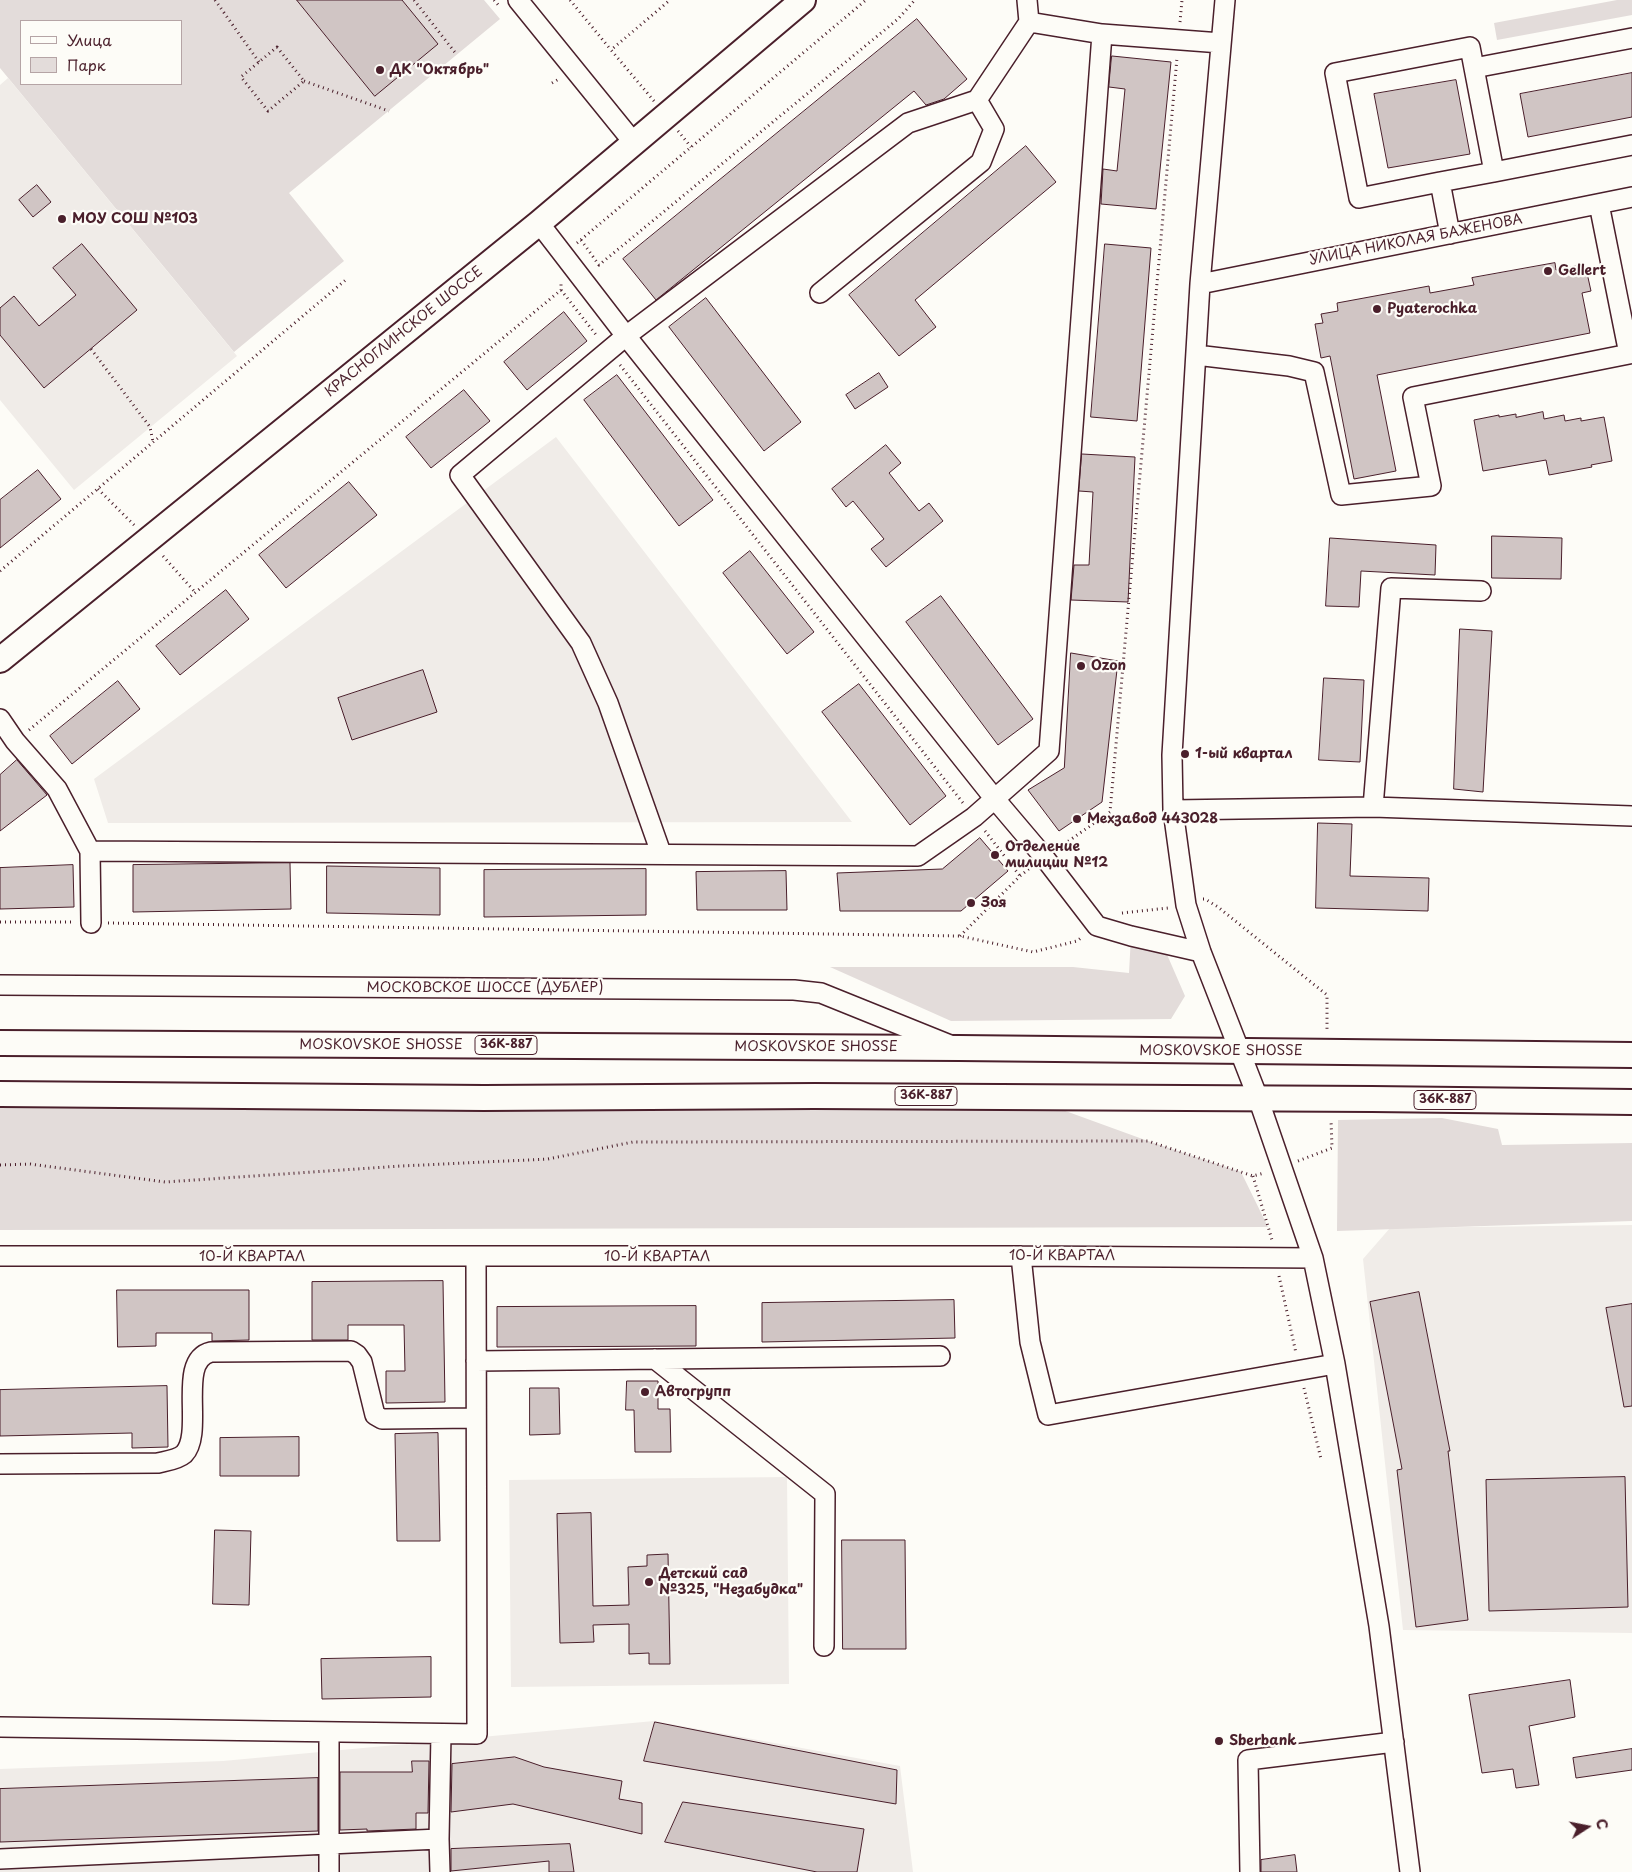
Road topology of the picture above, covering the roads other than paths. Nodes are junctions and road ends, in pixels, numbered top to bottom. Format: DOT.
graph roads {
  1 [pos="518,0"];
  2 [pos="803,0"];
  3 [pos="1027,0"];
  4 [pos="1225,0"];
  5 [pos="1029,22"];
  6 [pos="1102,34"];
  7 [pos="1632,38"];
  8 [pos="1221,43"];
  9 [pos="1474,68"];
  10 [pos="977,100"];
  11 [pos="634,143"];
  12 [pos="1632,145"];
  13 [pos="1494,172"];
  14 [pos="1440,182"];
  15 [pos="1632,197"];
  16 [pos="1599,204"];
  17 [pos="539,223"];
  18 [pos="1450,234"];
  19 [pos="1200,284"];
  20 [pos="820,293"];
  21 [pos="626,336"];
  22 [pos="1630,354"];
  23 [pos="1196,355"];
  24 [pos="1481,591"];
  25 [pos="0,660"];
  26 [pos="0,719"];
  27 [pos="994,798"];
  28 [pos="1373,807"];
  29 [pos="1173,810"];
  30 [pos="1632,816"];
  31 [pos="90,851"];
  32 [pos="661,853"];
  33 [pos="91,923"];
  34 [pos="1201,952"];
  35 [pos="0,985"];
  36 [pos="0,1043"];
  37 [pos="958,1048"];
  38 [pos="1241,1051"];
  39 [pos="1632,1055"];
  40 [pos="0,1094"];
  41 [pos="1258,1098"];
  42 [pos="1632,1102"];
  43 [pos="0,1256"];
  44 [pos="1020,1256"];
  45 [pos="476,1257"];
  46 [pos="1313,1258"];
  47 [pos="940,1356"];
  48 [pos="655,1359"];
  49 [pos="476,1361"];
  50 [pos="1335,1364"];
  51 [pos="476,1418"];
  52 [pos="0,1464"];
  53 [pos="824,1646"];
  54 [pos="0,1728"];
  55 [pos="329,1732"];
  56 [pos="441,1734"];
  57 [pos="1394,1742"];
  58 [pos="439,1839"];
  59 [pos="328,1844"];
  60 [pos="0,1859"];
  61 [pos="329,1872"];
  62 [pos="440,1872"];
  63 [pos="1250,1872"];
  64 [pos="1410,1872"];
  1 -- 11 [label="street"];
  2 -- 11 [label="main road, КРАСНОГЛИНСКОЕ ШОССЕ"];
  3 -- 5 [label="street"];
  4 -- 8 [label="street"];
  5 -- 6 [label="street"];
  5 -- 10 [label="street"];
  6 -- 8 [label="street"];
  6 -- 27 [label="street"];
  7 -- 9 [label="street"];
  8 -- 19 [label="street"];
  9 -- 13 [label="street"];
  9 -- 14 [label="street"];
  10 -- 20 [label="street"];
  10 -- 21 [label="street"];
  11 -- 17 [label="main road, КРАСНОГЛИНСКОЕ ШОССЕ"];
  12 -- 13 [label="street"];
  13 -- 14 [label="street"];
  14 -- 18 [label="street"];
  15 -- 16 [label="street, УЛИЦА НИКОЛАЯ БАЖЕНОВА"];
  16 -- 18 [label="street, УЛИЦА НИКОЛАЯ БАЖЕНОВА"];
  16 -- 22 [label="street"];
  17 -- 21 [label="street"];
  17 -- 25 [label="main road, КРАСНОГЛИНСКОЕ ШОССЕ"];
  18 -- 19 [label="street, УЛИЦА НИКОЛАЯ БАЖЕНОВА"];
  19 -- 23 [label="street"];
  21 -- 27 [label="street"];
  21 -- 32 [label="street"];
  22 -- 23 [label="street"];
  23 -- 29 [label="street"];
  24 -- 28 [label="street"];
  26 -- 31 [label="street"];
  27 -- 32 [label="street"];
  27 -- 34 [label="street"];
  28 -- 29 [label="street"];
  28 -- 30 [label="street"];
  29 -- 34 [label="street"];
  31 -- 32 [label="street"];
  31 -- 33 [label="street"];
  34 -- 38 [label="street"];
  35 -- 37 [label="street, МОСКОВСКОЕ ШОССЕ (ДУБЛЕР)"];
  36 -- 37 [label="main road, MOSKOVSKOE SHOSSE / 36К-887"];
  37 -- 38 [label="main road, MOSKOVSKOE SHOSSE / 36К-887"];
  38 -- 39 [label="main road, MOSKOVSKOE SHOSSE / 36К-887"];
  38 -- 41 [label="street"];
  40 -- 41 [label="main road, 36К-887"];
  41 -- 42 [label="main road, 36К-887"];
  41 -- 46 [label="street"];
  43 -- 45 [label="street, 10-Й КВАРТАЛ"];
  44 -- 45 [label="street, 10-Й КВАРТАЛ"];
  44 -- 46 [label="street, 10-Й КВАРТАЛ"];
  44 -- 50 [label="street"];
  45 -- 49 [label="street"];
  46 -- 50 [label="street"];
  47 -- 48 [label="street"];
  48 -- 49 [label="street"];
  48 -- 53 [label="street"];
  49 -- 51 [label="street"];
  50 -- 57 [label="street"];
  51 -- 52 [label="street"];
  51 -- 56 [label="street"];
  54 -- 55 [label="street"];
  55 -- 56 [label="street"];
  55 -- 59 [label="street"];
  56 -- 58 [label="street"];
  57 -- 63 [label="street"];
  57 -- 64 [label="street"];
  58 -- 59 [label="street"];
  58 -- 62 [label="street"];
  59 -- 60 [label="street"];
  59 -- 61 [label="street"];
}
